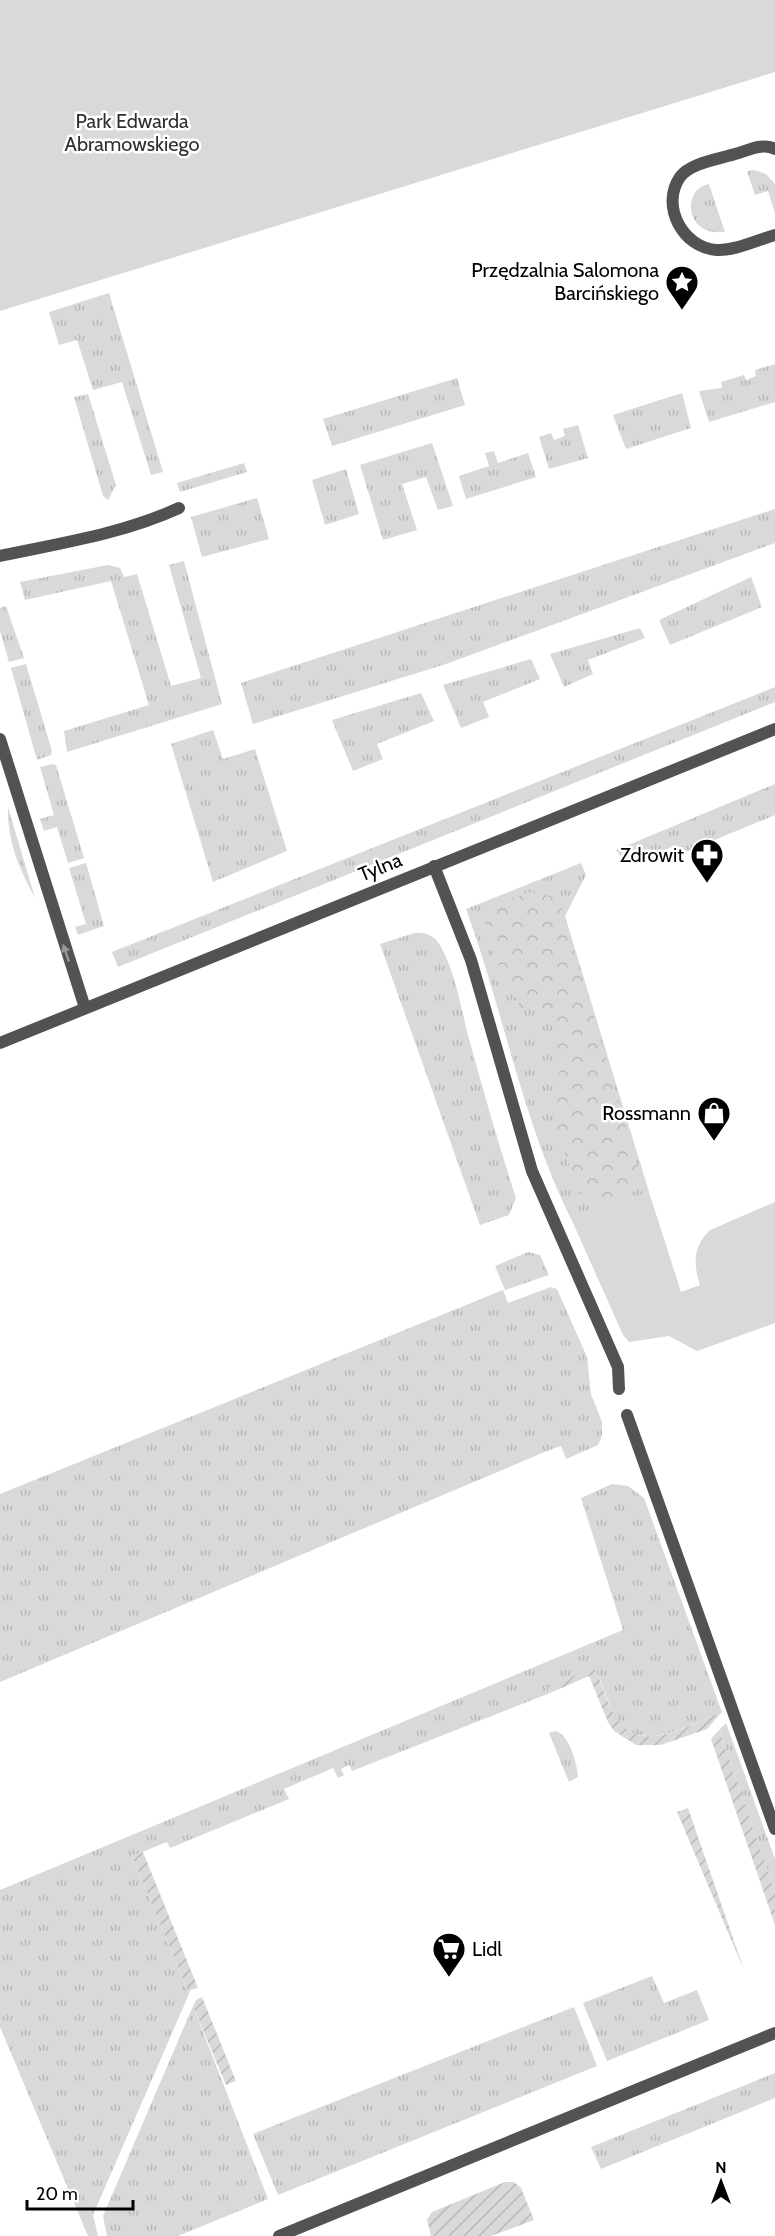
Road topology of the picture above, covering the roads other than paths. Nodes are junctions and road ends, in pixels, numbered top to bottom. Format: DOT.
graph roads {
  1 [pos="775,149"];
  2 [pos="775,235"];
  3 [pos="179,508"];
  4 [pos="0,556"];
  5 [pos="775,729"];
  6 [pos="0,739"];
  7 [pos="434,866"];
  8 [pos="85,1008"];
  9 [pos="0,1043"];
  10 [pos="619,1389"];
  11 [pos="627,1415"];
  12 [pos="775,1829"];
  13 [pos="775,2033"];
  14 [pos="279,2236"];
  1 -- 2 [label="street"];
  3 -- 4 [label="street"];
  5 -- 7 [label="street, Tylna"];
  8 -- 6 [label="street, one-way"];
  7 -- 8 [label="street, Tylna"];
  7 -- 10 [label="street"];
  8 -- 9 [label="street, Tylna"];
  11 -- 12 [label="street"];
  13 -- 14 [label="street"];
}
